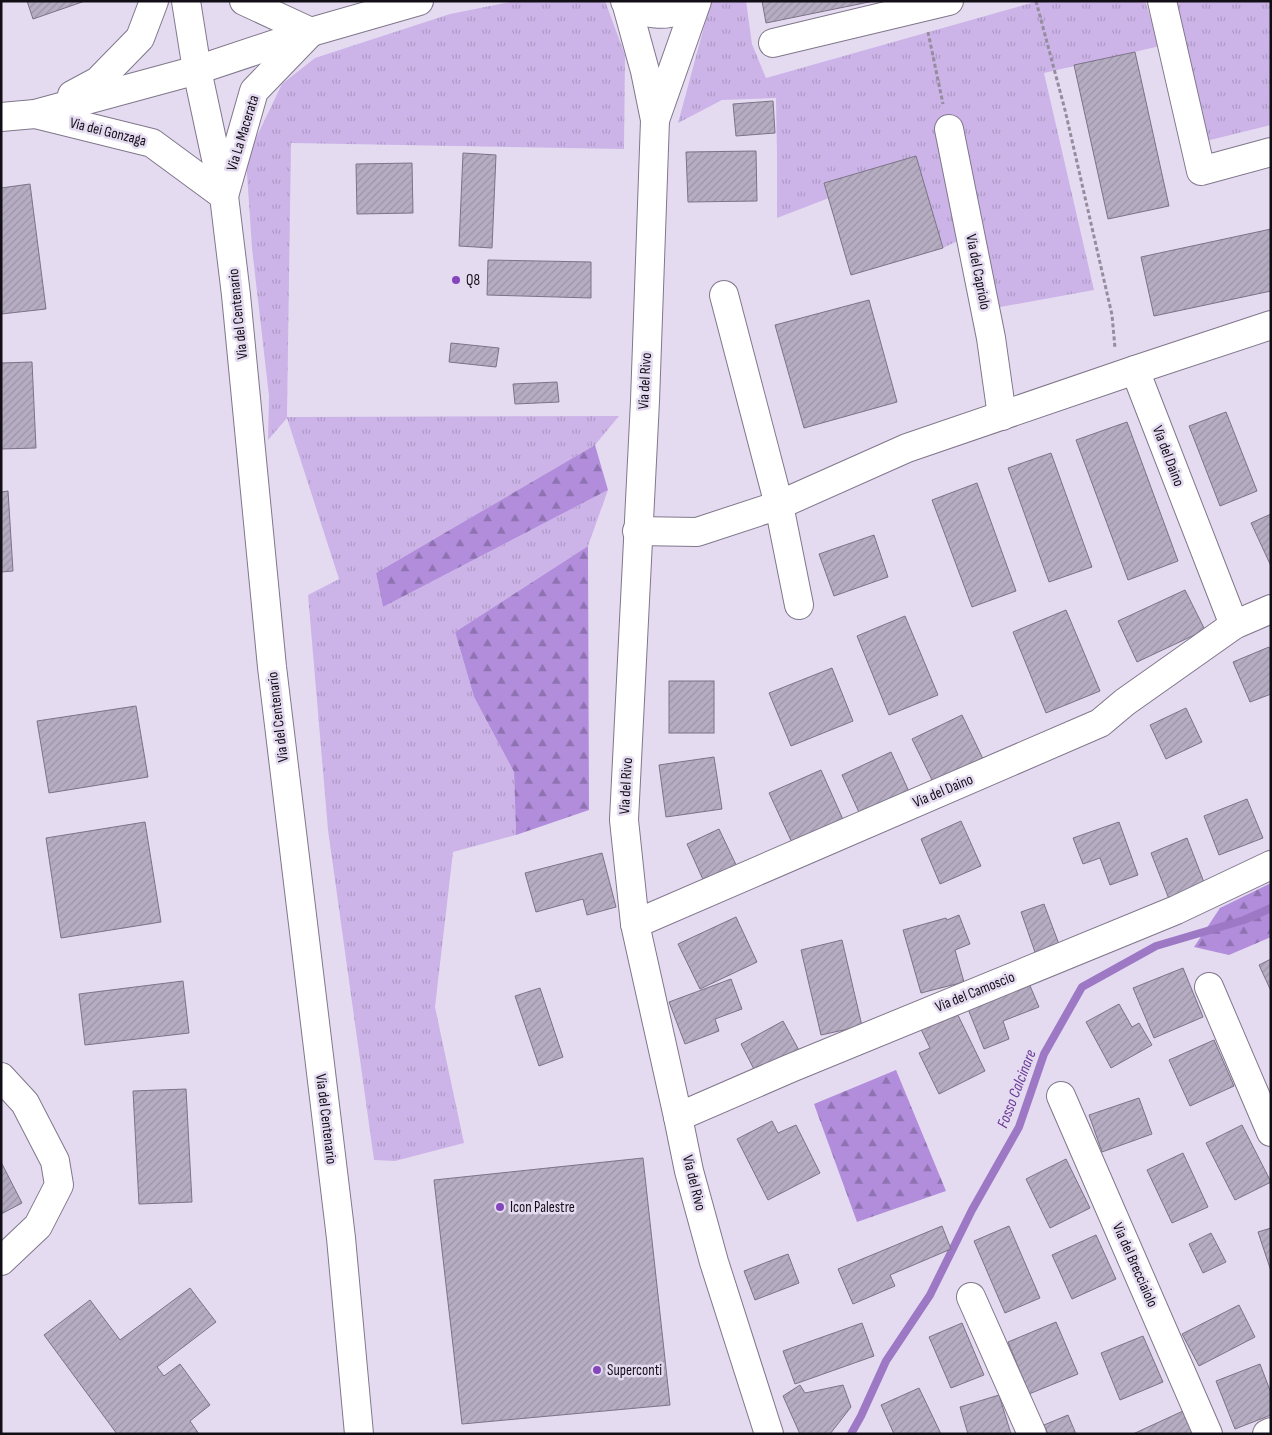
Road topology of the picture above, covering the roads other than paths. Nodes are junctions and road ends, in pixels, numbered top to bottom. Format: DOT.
graph roads {
  1 [pos="154,1"];
  2 [pos="186,1"];
  3 [pos="244,1"];
  4 [pos="419,1"];
  5 [pos="691,1"];
  6 [pos="696,1"];
  7 [pos="948,1"];
  8 [pos="1162,1"];
  9 [pos="625,2"];
  10 [pos="310,32"];
  11 [pos="772,43"];
  12 [pos="196,70"];
  13 [pos="35,114"];
  14 [pos="1,117"];
  15 [pos="655,120"];
  16 [pos="949,129"];
  17 [pos="1271,152"];
  18 [pos="224,196"];
  19 [pos="724,295"];
  20 [pos="1271,325"];
  21 [pos="1126,373"];
  22 [pos="1002,416"];
  23 [pos="779,505"];
  24 [pos="637,531"];
  25 [pos="800,605"];
  26 [pos="1271,609"];
  27 [pos="1234,626"];
  28 [pos="1271,865"];
  29 [pos="635,924"];
  30 [pos="1208,987"];
  31 [pos="1,1077"];
  32 [pos="1061,1096"];
  33 [pos="678,1116"];
  34 [pos="1271,1132"];
  35 [pos="1,1261"];
  36 [pos="971,1297"];
  37 [pos="1271,1432"];
  38 [pos="359,1434"];
  39 [pos="769,1434"];
  40 [pos="1032,1434"];
  41 [pos="1208,1434"];
  42 [pos="1267,1434"];
  1 -- 13 [label="street, Via dei Gonzaga"];
  2 -- 12 [label="street, Via del Centenario"];
  3 -- 10 [label="street"];
  4 -- 10 [label="street"];
  5 -- 9 [label="street"];
  6 -- 15 [label="street, Via del Rivo"];
  7 -- 11 [label="street"];
  8 -- 17 [label="street"];
  9 -- 15 [label="street, Via del Rivo"];
  10 -- 12 [label="street"];
  10 -- 18 [label="street, Via La Macerata"];
  12 -- 13 [label="street, Via dei Gonzaga"];
  12 -- 18 [label="street, Via del Centenario"];
  13 -- 14 [label="street, Via dei Gonzaga"];
  13 -- 18 [label="street, Via dei Gonzaga"];
  15 -- 24 [label="street, Via del Rivo"];
  16 -- 22 [label="street, Via del Capriolo"];
  18 -- 38 [label="street, Via del Centenario"];
  19 -- 23 [label="street"];
  20 -- 21 [label="street"];
  21 -- 22 [label="street"];
  21 -- 27 [label="street, Via del Daino"];
  22 -- 23 [label="street"];
  23 -- 24 [label="street"];
  23 -- 25 [label="street"];
  24 -- 29 [label="street, Via del Rivo"];
  26 -- 27 [label="street, Via del Daino"];
  27 -- 29 [label="street, Via del Daino"];
  28 -- 33 [label="street, Via del Camoscio"];
  29 -- 33 [label="street, Via del Rivo"];
  30 -- 34 [label="street"];
  31 -- 35 [label="street"];
  32 -- 41 [label="street, Via del Brecciaiolo"];
  33 -- 39 [label="street, Via del Rivo"];
  36 -- 40 [label="street"];
  37 -- 42 [label="street"];
}
